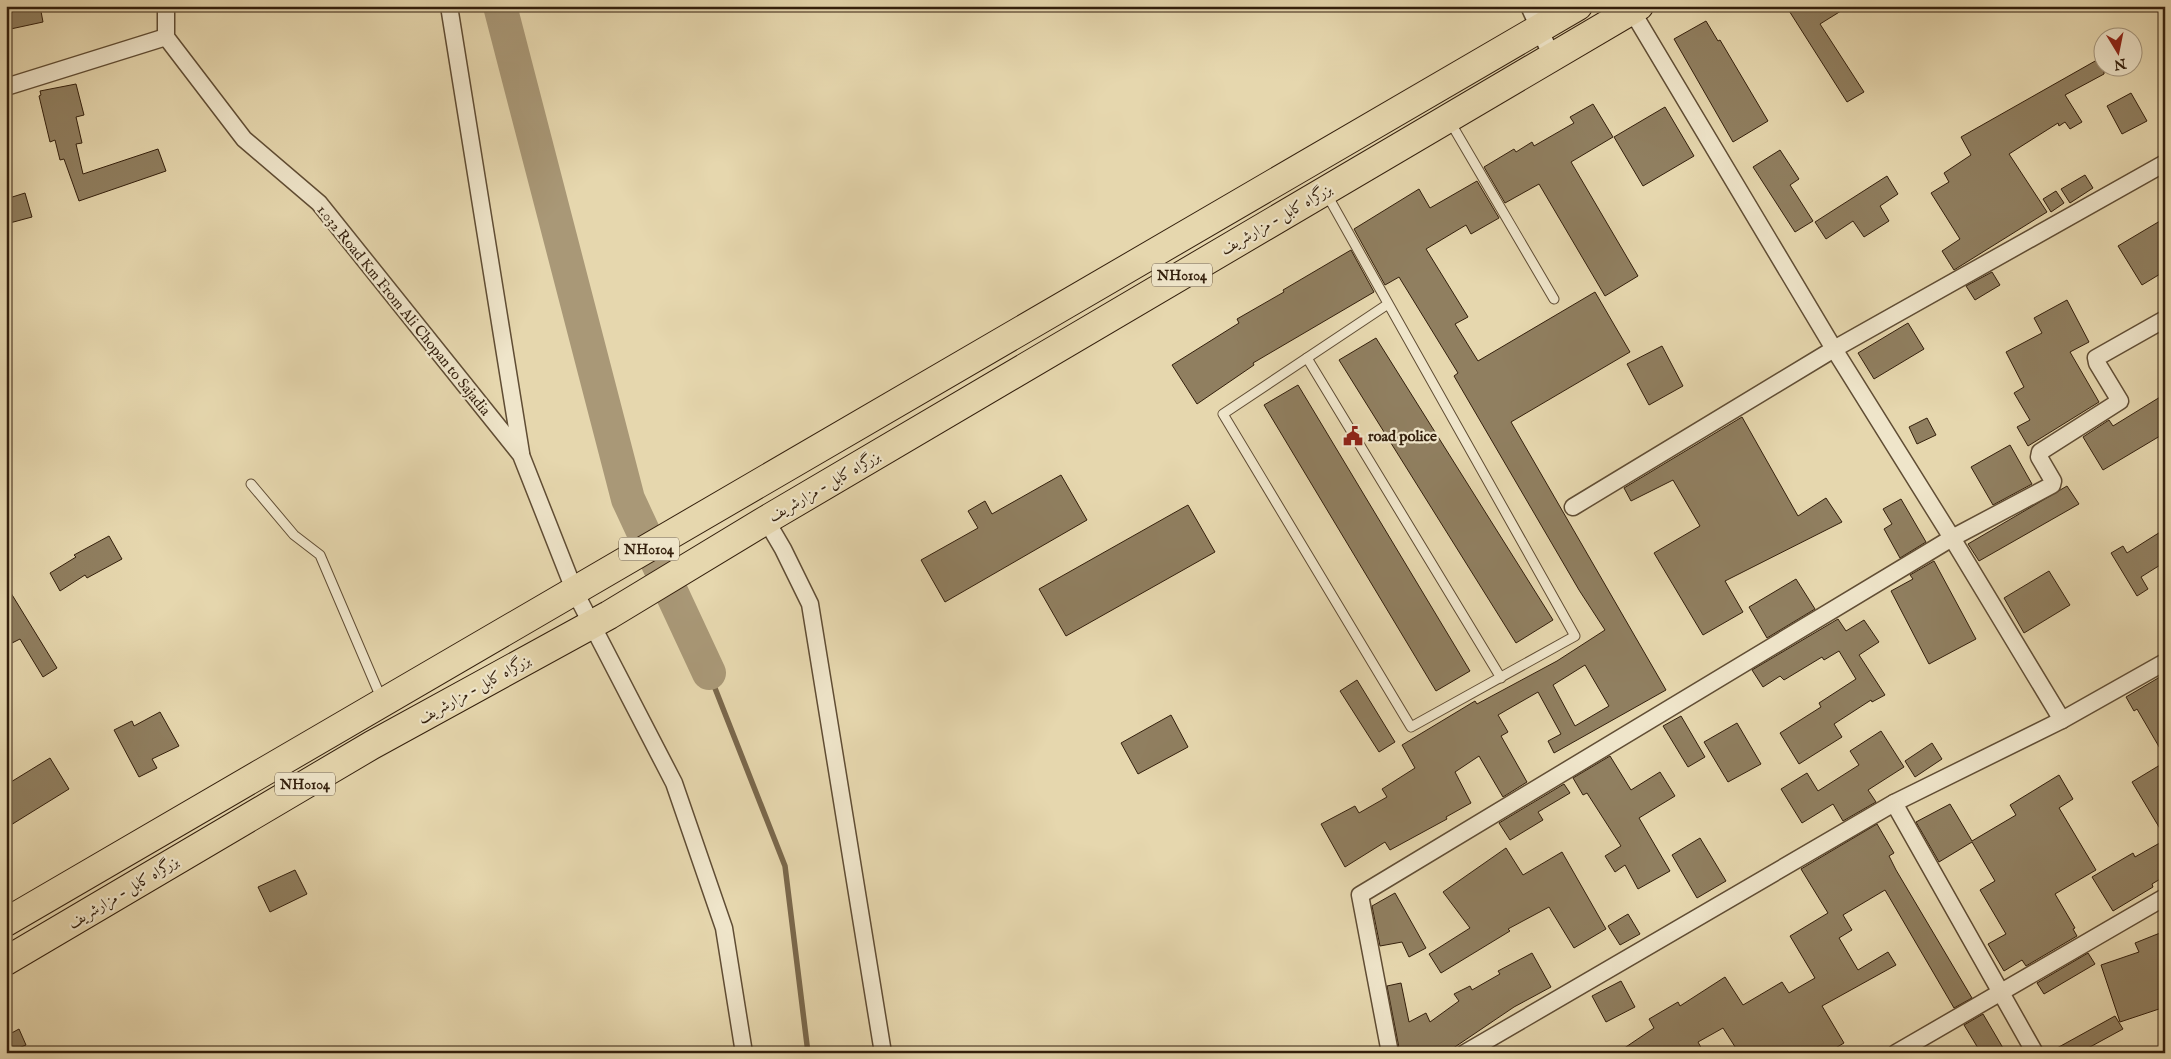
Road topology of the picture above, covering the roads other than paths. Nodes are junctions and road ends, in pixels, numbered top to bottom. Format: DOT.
graph roads {
  1 [pos="166,6"];
  2 [pos="449,6"];
  3 [pos="1578,6"];
  4 [pos="1636,8"];
  5 [pos="1534,18"];
  6 [pos="166,37"];
  7 [pos="1552,57"];
  8 [pos="6,87"];
  9 [pos="1448,118"];
  10 [pos="2165,163"];
  11 [pos="1324,191"];
  12 [pos="1554,299"];
  13 [pos="1388,304"];
  14 [pos="2165,319"];
  15 [pos="1834,349"];
  16 [pos="1307,358"];
  17 [pos="521,455"];
  18 [pos="251,484"];
  19 [pos="1573,507"];
  20 [pos="766,520"];
  21 [pos="1952,538"];
  22 [pos="582,588"];
  23 [pos="601,620"];
  24 [pos="2165,662"];
  25 [pos="1501,678"];
  26 [pos="383,703"];
  27 [pos="2062,720"];
  28 [pos="1894,803"];
  29 [pos="2165,897"];
  30 [pos="6,922"];
  31 [pos="6,961"];
  32 [pos="2000,992"];
  33 [pos="744,1053"];
  34 [pos="883,1053"];
  35 [pos="1390,1053"];
  36 [pos="1465,1053"];
  37 [pos="1896,1053"];
  38 [pos="2035,1053"];
  1 -- 6 [label="street"];
  2 -- 17 [label="street"];
  3 -- 5 [label="highway, بزرگراه کابل - مزارشریف / NH0104"];
  4 -- 7 [label="highway, بزرگراه کابل - مزارشریف / NH0104"];
  4 -- 15 [label="street"];
  5 -- 7 [label="street"];
  5 -- 22 [label="highway, بزرگراه کابل - مزارشریف / NH0104"];
  6 -- 8 [label="street"];
  6 -- 17 [label="street, 1.032 Road Km From Ali Chopan to Sajadia"];
  7 -- 9 [label="highway, بزرگراه کابل - مزارشریف / NH0104"];
  9 -- 11 [label="highway, بزرگراه کابل - مزارشریف / NH0104"];
  9 -- 12 [label="lane"];
  10 -- 15 [label="street"];
  11 -- 13 [label="lane"];
  11 -- 20 [label="highway, بزرگراه کابل - مزارشریف / NH0104"];
  13 -- 16 [label="lane"];
  13 -- 25 [label="lane"];
  14 -- 21 [label="street"];
  15 -- 19 [label="street"];
  15 -- 21 [label="street"];
  16 -- 25 [label="lane"];
  16 -- 25 [label="lane"];
  17 -- 22 [label="street, 1.032 Road Km From Ali Chopan to Sajadia"];
  18 -- 26 [label="lane"];
  20 -- 23 [label="highway, بزرگراه کابل - مزارشریف / NH0104"];
  20 -- 34 [label="street"];
  21 -- 27 [label="street"];
  21 -- 35 [label="street"];
  22 -- 23 [label="street, 1.032 Road Km From Ali Chopan to Sajadia"];
  22 -- 26 [label="highway, بزرگراه کابل - مزارشریف / NH0104"];
  23 -- 31 [label="highway, بزرگراه کابل - مزارشریف / NH0104"];
  23 -- 33 [label="street, 1.032 Road Km From Ali Chopan to Sajadia"];
  24 -- 27 [label="street"];
  26 -- 30 [label="highway, بزرگراه کابل - مزارشریف / NH0104"];
  27 -- 28 [label="street"];
  28 -- 32 [label="street"];
  28 -- 36 [label="street"];
  29 -- 32 [label="street"];
  32 -- 37 [label="street"];
  32 -- 38 [label="street"];
}
